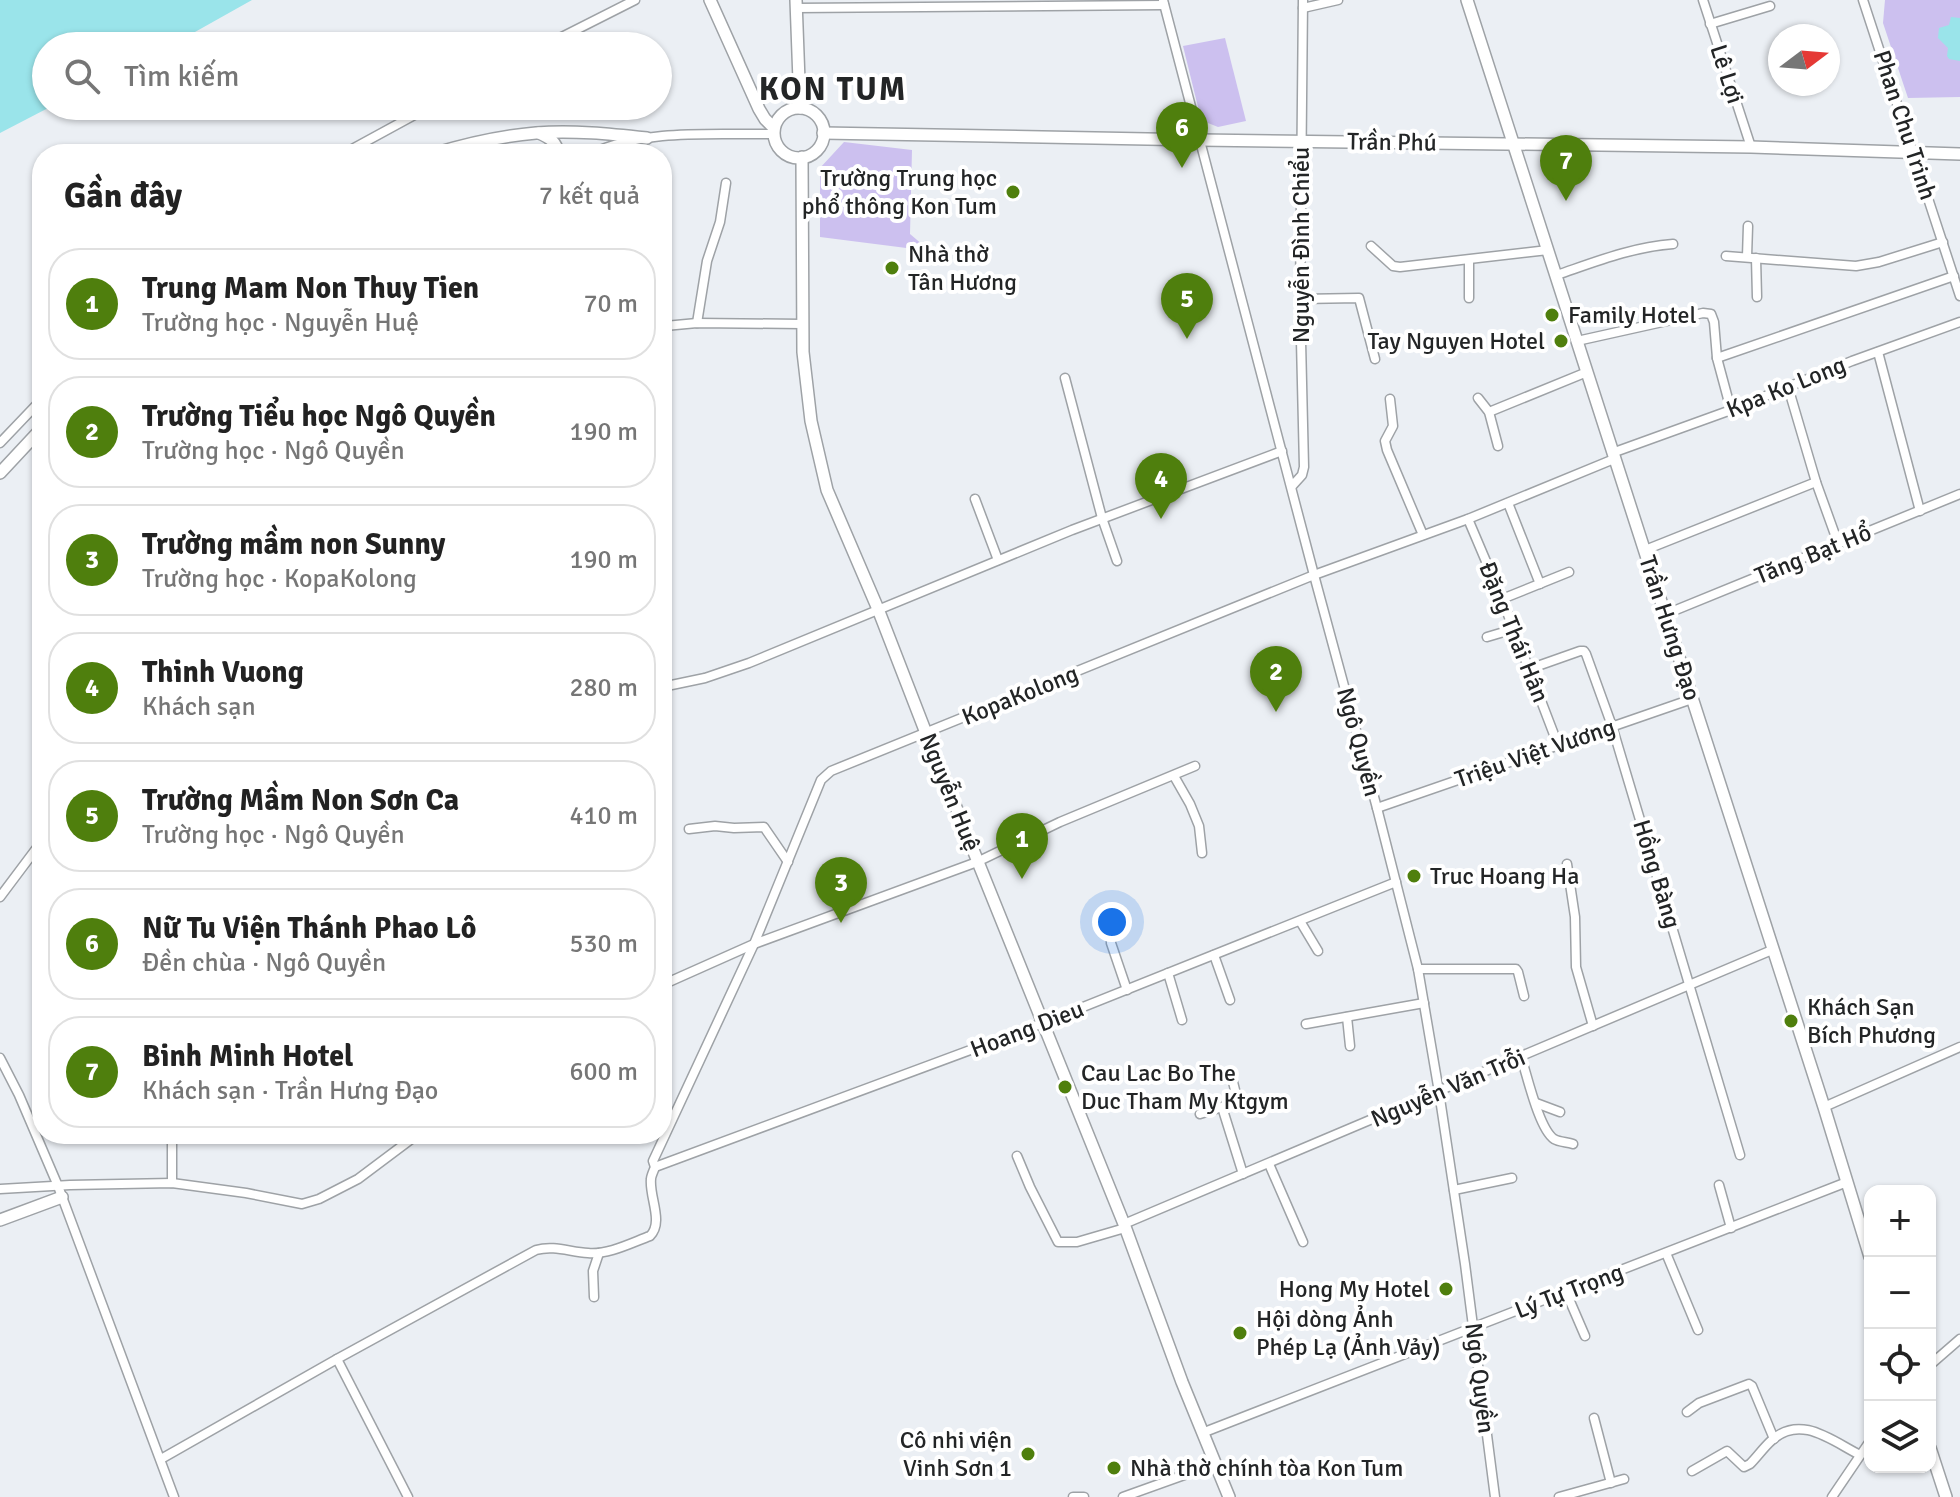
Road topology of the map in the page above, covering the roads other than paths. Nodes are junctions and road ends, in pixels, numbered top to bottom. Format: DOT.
graph roads {
  1 [pos="635,0"];
  2 [pos="710,0"];
  3 [pos="1338,0"];
  4 [pos="1467,0"];
  5 [pos="1703,0"];
  6 [pos="1863,0"];
  7 [pos="1164,2"];
  8 [pos="796,4"];
  9 [pos="1303,4"];
  10 [pos="1770,6"];
  11 [pos="1710,24"];
  12 [pos="572,32"];
  13 [pos="800,108"];
  14 [pos="405,120"];
  15 [pos="774,131"];
  16 [pos="539,133"];
  17 [pos="823,133"];
  18 [pos="647,138"];
  19 [pos="1200,140"];
  20 [pos="1300,141"];
  21 [pos="361,144"];
  22 [pos="471,144"];
  23 [pos="555,144"];
  24 [pos="617,144"];
  25 [pos="1514,144"];
  26 [pos="1751,147"];
  27 [pos="1914,153"];
  28 [pos="1960,154"];
  29 [pos="802,157"];
  30 [pos="726,183"];
  31 [pos="1748,226"];
  32 [pos="1943,242"];
  33 [pos="1673,244"];
  34 [pos="1371,246"];
  35 [pos="1548,250"];
  36 [pos="1726,256"];
  37 [pos="1752,258"];
  38 [pos="1469,260"];
  39 [pos="1557,275"];
  40 [pos="1954,276"];
  41 [pos="1960,296"];
  42 [pos="1757,297"];
  43 [pos="1469,298"];
  44 [pos="1300,299"];
  45 [pos="1960,322"];
  46 [pos="697,323"];
  47 [pos="802,324"];
  48 [pos="672,325"];
  49 [pos="1577,341"];
  50 [pos="1878,352"];
  51 [pos="1717,358"];
  52 [pos="1375,359"];
  53 [pos="1587,372"];
  54 [pos="1065,378"];
  55 [pos="1788,387"];
  56 [pos="1478,398"];
  57 [pos="1390,399"];
  58 [pos="32,409"];
  59 [pos="1731,410"];
  60 [pos="1489,412"];
  61 [pos="32,439"];
  62 [pos="0,443"];
  63 [pos="1498,446"];
  64 [pos="1282,451"];
  65 [pos="1613,456"];
  66 [pos="0,473"];
  67 [pos="1816,482"];
  68 [pos="1292,486"];
  69 [pos="1960,494"];
  70 [pos="975,499"];
  71 [pos="1508,503"];
  72 [pos="1920,511"];
  73 [pos="1102,518"];
  74 [pos="1468,519"];
  75 [pos="1423,535"];
  76 [pos="1838,543"];
  77 [pos="1645,550"];
  78 [pos="998,560"];
  79 [pos="1117,561"];
  80 [pos="1569,572"];
  81 [pos="1314,575"];
  82 [pos="1540,584"];
  83 [pos="1502,599"];
  84 [pos="878,609"];
  85 [pos="1666,614"];
  86 [pos="1514,629"];
  87 [pos="1487,637"];
  88 [pos="1529,669"];
  89 [pos="672,685"];
  90 [pos="1692,699"];
  91 [pos="1612,726"];
  92 [pos="926,733"];
  93 [pos="1558,745"];
  94 [pos="1195,766"];
  95 [pos="1174,776"];
  96 [pos="1377,808"];
  97 [pos="689,829"];
  98 [pos="1202,853"];
  99 [pos="32,854"];
  100 [pos="788,862"];
  101 [pos="977,862"];
  102 [pos="1567,864"];
  103 [pos="1396,882"];
  104 [pos="0,897"];
  105 [pos="1300,921"];
  106 [pos="1118,926"];
  107 [pos="754,944"];
  108 [pos="1772,950"];
  109 [pos="1318,951"];
  110 [pos="1214,955"];
  111 [pos="1418,969"];
  112 [pos="1168,973"];
  113 [pos="672,981"];
  114 [pos="1690,985"];
  115 [pos="1127,990"];
  116 [pos="1524,996"];
  117 [pos="1230,1000"];
  118 [pos="1424,1003"];
  119 [pos="1347,1017"];
  120 [pos="1182,1020"];
  121 [pos="1043,1023"];
  122 [pos="1306,1024"];
  123 [pos="1593,1026"];
  124 [pos="1350,1046"];
  125 [pos="1960,1047"];
  126 [pos="1521,1057"];
  127 [pos="0,1058"];
  128 [pos="1233,1082"];
  129 [pos="1439,1092"];
  130 [pos="1536,1103"];
  131 [pos="1222,1107"];
  132 [pos="1824,1107"];
  133 [pos="1560,1112"];
  134 [pos="1200,1114"];
  135 [pos="672,1120"];
  136 [pos="32,1126"];
  137 [pos="40,1144"];
  138 [pos="172,1144"];
  139 [pos="397,1144"];
  140 [pos="661,1144"];
  141 [pos="1573,1144"];
  142 [pos="1740,1155"];
  143 [pos="1017,1156"];
  144 [pos="1269,1164"];
  145 [pos="655,1167"];
  146 [pos="1243,1174"];
  147 [pos="1512,1178"];
  148 [pos="1847,1182"];
  149 [pos="172,1183"];
  150 [pos="1719,1185"];
  151 [pos="0,1189"];
  152 [pos="1454,1190"];
  153 [pos="60,1192"];
  154 [pos="0,1220"];
  155 [pos="1124,1226"];
  156 [pos="1731,1228"];
  157 [pos="1864,1237"];
  158 [pos="1303,1242"];
  159 [pos="599,1253"];
  160 [pos="1666,1253"];
  161 [pos="1566,1292"];
  162 [pos="594,1297"];
  163 [pos="1473,1329"];
  164 [pos="1698,1330"];
  165 [pos="1585,1336"];
  166 [pos="1960,1339"];
  167 [pos="337,1359"];
  168 [pos="1936,1360"];
  169 [pos="1687,1412"];
  170 [pos="1594,1418"];
  171 [pos="1202,1433"];
  172 [pos="1774,1439"];
  173 [pos="1864,1449"];
  174 [pos="1860,1455"];
  175 [pos="161,1459"];
  176 [pos="1215,1464"];
  177 [pos="1936,1466"];
  178 [pos="1692,1471"];
  179 [pos="1624,1479"];
  180 [pos="1611,1483"];
  181 [pos="174,1497"];
  182 [pos="408,1497"];
  183 [pos="1073,1497"];
  184 [pos="1084,1497"];
  185 [pos="1123,1497"];
  186 [pos="1229,1497"];
  187 [pos="1495,1497"];
  188 [pos="1559,1497"];
  189 [pos="1832,1497"];
  190 [pos="1946,1497"];
  1 -- 12 [label="street"];
  2 -- 15 [label="street"];
  3 -- 9 [label="street"];
  4 -- 25 [label="street, Trần Hưng Đạo"];
  5 -- 11 [label="street, Lê Lợi"];
  6 -- 27 [label="street, Phan Chu Trinh"];
  7 -- 8 [label="street"];
  7 -- 19 [label="street, Ngô Quyền"];
  8 -- 13 [label="street"];
  9 -- 20 [label="street, Nguyễn Đình Chiểu"];
  10 -- 11 [label="street"];
  11 -- 26 [label="street, Lê Lợi"];
  13 -- 15 [label="street"];
  13 -- 17 [label="street"];
  14 -- 21 [label="street"];
  15 -- 18 [label="street"];
  15 -- 29 [label="street"];
  16 -- 18 [label="street"];
  16 -- 22 [label="street"];
  16 -- 23 [label="street"];
  17 -- 19 [label="street, Trần Phú"];
  17 -- 29 [label="street"];
  18 -- 24 [label="street"];
  19 -- 20 [label="street, Trần Phú"];
  19 -- 64 [label="street, Ngô Quyền"];
  20 -- 25 [label="street, Trần Phú"];
  20 -- 44 [label="street, Nguyễn Đình Chiểu"];
  25 -- 26 [label="street, Trần Phú"];
  25 -- 35 [label="street, Trần Hưng Đạo"];
  26 -- 27 [label="street, Trần Phú"];
  27 -- 28 [label="street, Trần Phú"];
  27 -- 32 [label="street, Phan Chu Trinh"];
  29 -- 47 [label="street, Nguyễn Huệ"];
  30 -- 46 [label="street"];
  31 -- 37 [label="street"];
  32 -- 37 [label="street"];
  32 -- 40 [label="street, Phan Chu Trinh"];
  33 -- 39 [label="street"];
  34 -- 38 [label="street"];
  35 -- 38 [label="street"];
  35 -- 39 [label="street, Trần Hưng Đạo"];
  36 -- 37 [label="street"];
  37 -- 42 [label="street"];
  38 -- 43 [label="street"];
  39 -- 49 [label="street, Trần Hưng Đạo"];
  40 -- 41 [label="street, Phan Chu Trinh"];
  40 -- 51 [label="street"];
  44 -- 52 [label="street"];
  44 -- 68 [label="street, Nguyễn Đình Chiểu"];
  45 -- 50 [label="street, Kpa Ko Long"];
  46 -- 47 [label="street"];
  46 -- 48 [label="street"];
  47 -- 84 [label="street, Nguyễn Huệ"];
  49 -- 51 [label="street"];
  49 -- 53 [label="street, Trần Hưng Đạo"];
  50 -- 55 [label="street, Kpa Ko Long"];
  50 -- 72 [label="street"];
  51 -- 59 [label="street"];
  53 -- 60 [label="street"];
  53 -- 65 [label="street, Trần Hưng Đạo"];
  54 -- 73 [label="street"];
  55 -- 59 [label="street, Kpa Ko Long"];
  55 -- 67 [label="street"];
  56 -- 60 [label="street"];
  57 -- 75 [label="street"];
  58 -- 62 [label="street"];
  59 -- 65 [label="street, Kpa Ko Long"];
  60 -- 63 [label="street"];
  61 -- 66 [label="street"];
  64 -- 68 [label="street, Ngô Quyền"];
  64 -- 73 [label="street"];
  65 -- 71 [label="street, KopaKolong"];
  65 -- 77 [label="street, Trần Hưng Đạo"];
  67 -- 76 [label="street"];
  67 -- 77 [label="street"];
  68 -- 81 [label="street, Ngô Quyền"];
  69 -- 72 [label="street, Tăng Bạt Hổ"];
  70 -- 78 [label="street"];
  71 -- 74 [label="street, KopaKolong"];
  71 -- 82 [label="street"];
  72 -- 76 [label="street, Tăng Bạt Hổ"];
  73 -- 78 [label="street"];
  73 -- 79 [label="street"];
  74 -- 75 [label="street, KopaKolong"];
  74 -- 83 [label="street, Đặng Thái Hân"];
  75 -- 81 [label="street, KopaKolong"];
  76 -- 85 [label="street, Tăng Bạt Hổ"];
  77 -- 85 [label="street, Trần Hưng Đạo"];
  78 -- 84 [label="street"];
  80 -- 82 [label="street"];
  81 -- 92 [label="street, KopaKolong"];
  81 -- 96 [label="street, Ngô Quyền"];
  82 -- 83 [label="street"];
  83 -- 86 [label="street, Đặng Thái Hân"];
  84 -- 89 [label="street"];
  84 -- 92 [label="street, Nguyễn Huệ"];
  85 -- 90 [label="street, Trần Hưng Đạo"];
  86 -- 87 [label="street"];
  86 -- 88 [label="street, Đặng Thái Hân"];
  88 -- 91 [label="street, Hồng Bàng"];
  88 -- 93 [label="street, Đặng Thái Hân"];
  90 -- 91 [label="street, Triệu Việt Vương"];
  90 -- 108 [label="street, Trần Hưng Đạo"];
  91 -- 93 [label="street, Triệu Việt Vương"];
  91 -- 114 [label="street, Hồng Bàng"];
  92 -- 100 [label="street, KopaKolong"];
  92 -- 101 [label="street, Nguyễn Huệ"];
  93 -- 96 [label="street, Triệu Việt Vương"];
  94 -- 95 [label="street"];
  95 -- 98 [label="street"];
  95 -- 101 [label="street"];
  96 -- 103 [label="street, Ngô Quyền"];
  97 -- 100 [label="street"];
  99 -- 104 [label="street"];
  100 -- 107 [label="street, KopaKolong"];
  101 -- 107 [label="street"];
  101 -- 121 [label="street, Nguyễn Huệ"];
  102 -- 123 [label="street"];
  103 -- 105 [label="street, Hoang Dieu"];
  103 -- 111 [label="street, Ngô Quyền"];
  105 -- 109 [label="street"];
  105 -- 110 [label="street, Hoang Dieu"];
  106 -- 115 [label="street"];
  107 -- 113 [label="street"];
  107 -- 135 [label="street, KopaKolong"];
  108 -- 114 [label="street, Nguyễn Văn Trỗi"];
  108 -- 132 [label="street, Trần Hưng Đạo"];
  110 -- 112 [label="street, Hoang Dieu"];
  110 -- 117 [label="street"];
  111 -- 116 [label="street"];
  111 -- 118 [label="street, Ngô Quyền"];
  112 -- 115 [label="street, Hoang Dieu"];
  112 -- 120 [label="street"];
  114 -- 123 [label="street, Nguyễn Văn Trỗi"];
  114 -- 142 [label="street, Hồng Bàng"];
  115 -- 121 [label="street, Hoang Dieu"];
  118 -- 119 [label="street"];
  118 -- 129 [label="street, Ngô Quyền"];
  119 -- 122 [label="street"];
  119 -- 124 [label="street"];
  121 -- 145 [label="street, Hoang Dieu"];
  121 -- 155 [label="street, Nguyễn Huệ"];
  123 -- 126 [label="street, Nguyễn Văn Trỗi"];
  125 -- 132 [label="street"];
  126 -- 129 [label="street, Nguyễn Văn Trỗi"];
  126 -- 130 [label="street"];
  127 -- 136 [label="street"];
  128 -- 131 [label="street"];
  129 -- 144 [label="street, Nguyễn Văn Trỗi"];
  129 -- 152 [label="street, Ngô Quyền"];
  130 -- 133 [label="street"];
  130 -- 141 [label="street"];
  131 -- 134 [label="street"];
  131 -- 146 [label="street"];
  132 -- 148 [label="street, Trần Hưng Đạo"];
  137 -- 153 [label="street"];
  138 -- 149 [label="street"];
  139 -- 149 [label="street"];
  140 -- 145 [label="street, KopaKolong"];
  143 -- 155 [label="street, Nguyễn Văn Trỗi"];
  144 -- 146 [label="street, Nguyễn Văn Trỗi"];
  144 -- 158 [label="street"];
  145 -- 159 [label="street, KopaKolong"];
  146 -- 155 [label="street, Nguyễn Văn Trỗi"];
  147 -- 152 [label="street"];
  148 -- 156 [label="street, Lý Tự Trọng"];
  148 -- 157 [label="street, Trần Hưng Đạo"];
  149 -- 153 [label="street"];
  150 -- 156 [label="street"];
  151 -- 153 [label="street"];
  152 -- 163 [label="street, Ngô Quyền"];
  153 -- 154 [label="street"];
  153 -- 175 [label="street"];
  155 -- 171 [label="street, Nguyễn Huệ"];
  156 -- 160 [label="street, Lý Tự Trọng"];
  159 -- 162 [label="street"];
  159 -- 167 [label="street"];
  160 -- 161 [label="street, Lý Tự Trọng"];
  160 -- 164 [label="street"];
  161 -- 163 [label="street, Lý Tự Trọng"];
  161 -- 165 [label="street"];
  163 -- 171 [label="street, Lý Tự Trọng"];
  163 -- 187 [label="street, Ngô Quyền"];
  166 -- 168 [label="street"];
  167 -- 175 [label="street"];
  167 -- 182 [label="street"];
  169 -- 172 [label="street"];
  170 -- 180 [label="street"];
  171 -- 176 [label="street, Nguyễn Huệ"];
  172 -- 174 [label="street"];
  172 -- 178 [label="street"];
  173 -- 174 [label="street"];
  174 -- 189 [label="street"];
  175 -- 181 [label="street"];
  176 -- 185 [label="street"];
  176 -- 186 [label="street, Nguyễn Huệ"];
  177 -- 190 [label="street"];
  179 -- 180 [label="street"];
  180 -- 188 [label="street"];
  183 -- 184 [label="street"];
}
